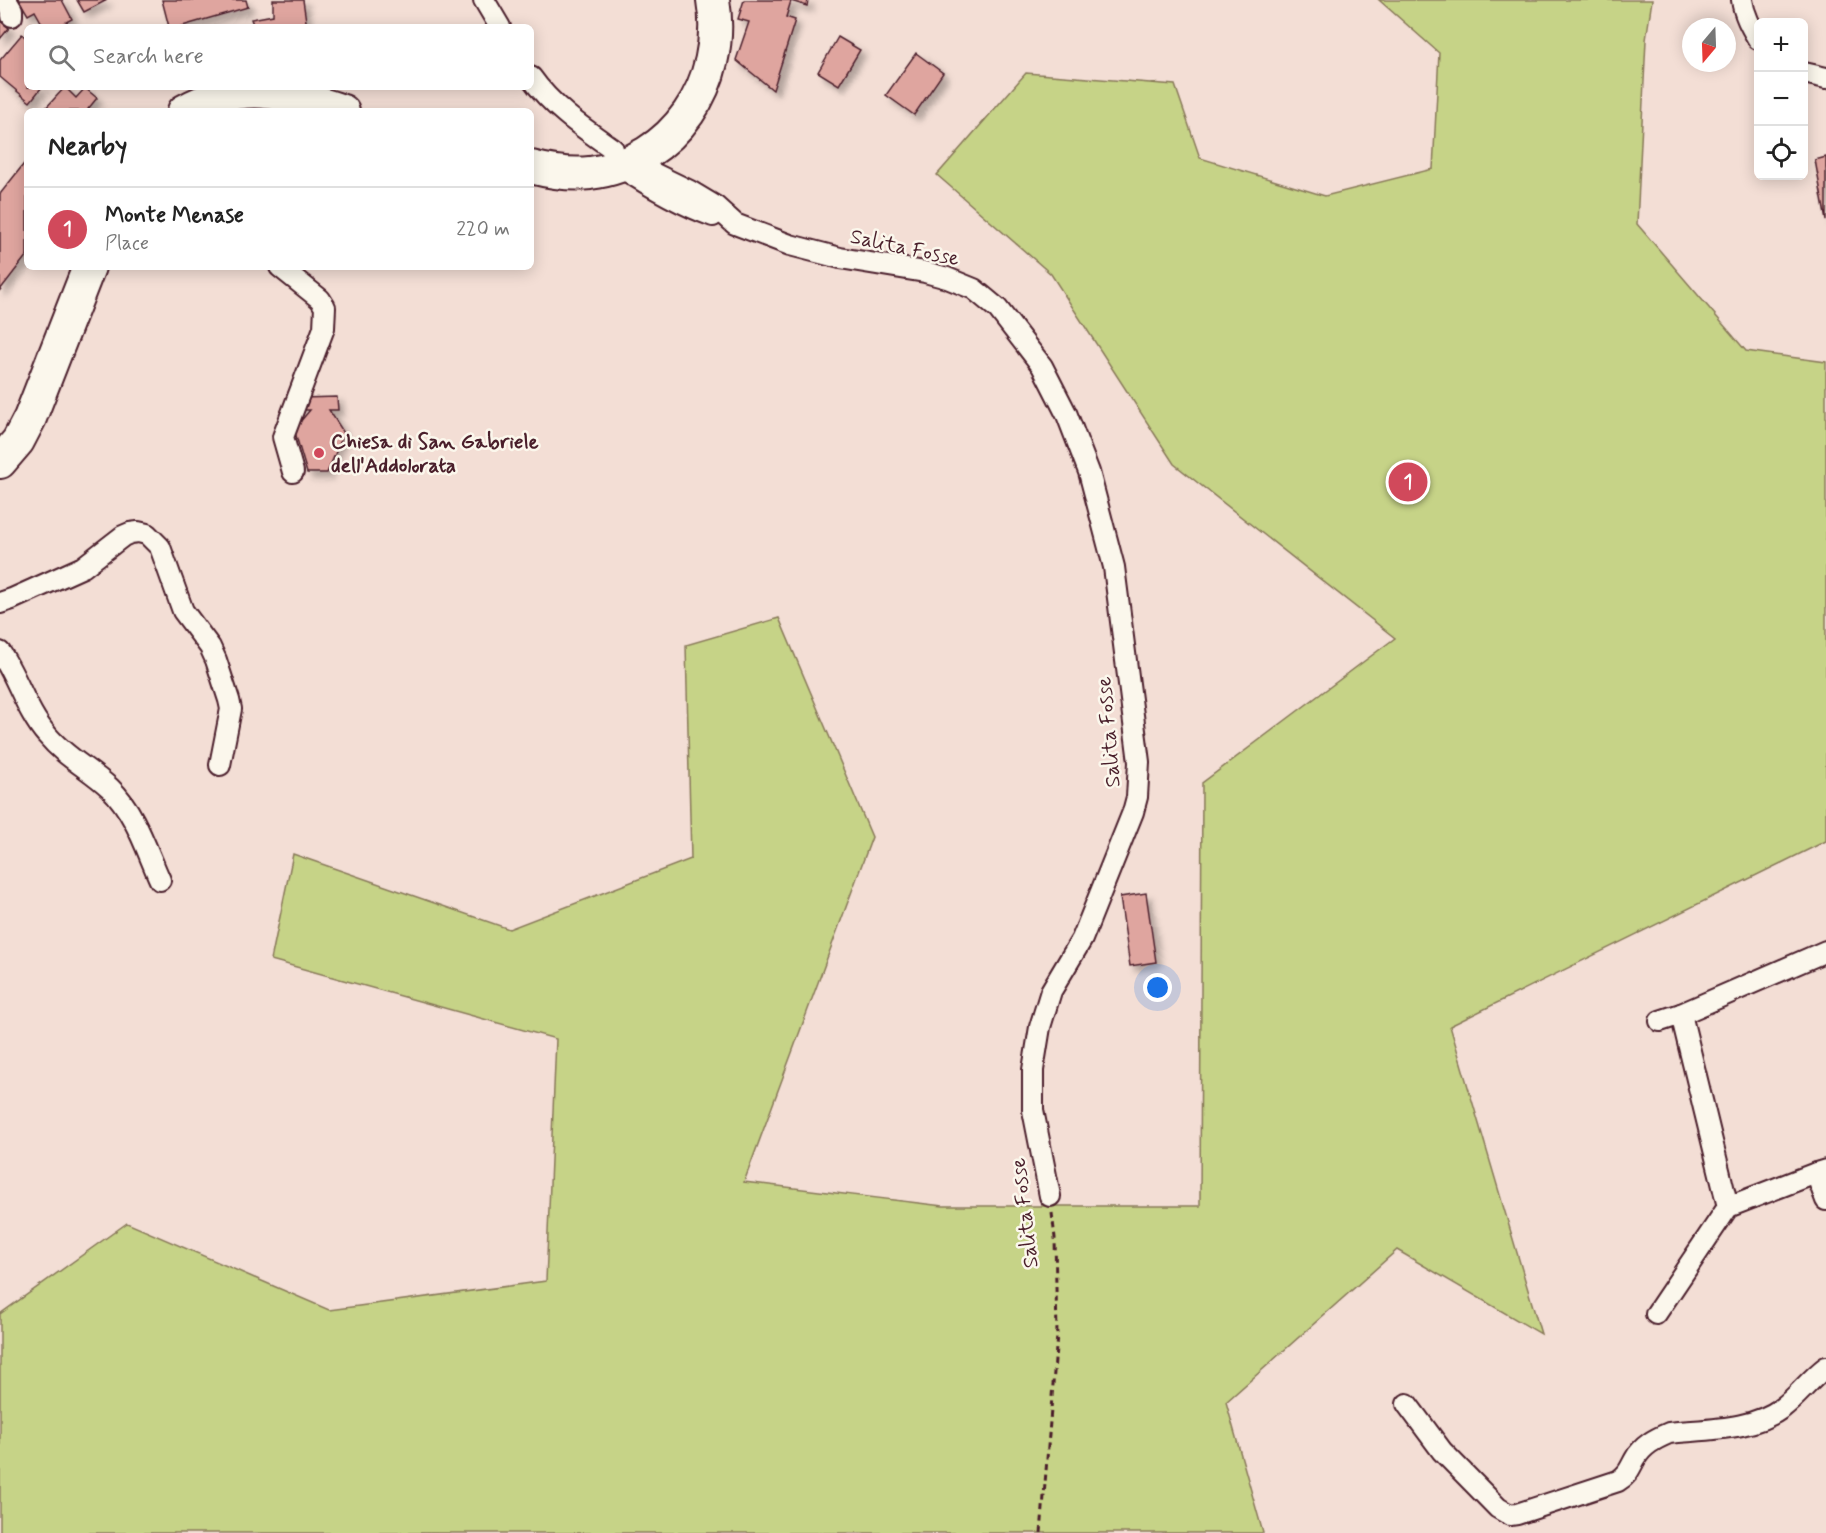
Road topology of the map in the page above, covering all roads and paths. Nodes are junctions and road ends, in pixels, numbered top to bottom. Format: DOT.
graph roads {
  1 [pos="484,0"];
  2 [pos="713,0"];
  3 [pos="1742,0"];
  4 [pos="498,24"];
  5 [pos="1754,32"];
  6 [pos="1808,74"];
  7 [pos="1826,78"];
  8 [pos="534,81"];
  9 [pos="190,108"];
  10 [pos="333,108"];
  11 [pos="616,158"];
  12 [pos="534,168"];
  13 [pos="653,173"];
  14 [pos="735,224"];
  15 [pos="87,270"];
  16 [pos="284,270"];
  17 [pos="0,462"];
  18 [pos="293,472"];
  19 [pos="0,603"];
  20 [pos="0,652"];
  21 [pos="220,765"];
  22 [pos="160,880"];
  23 [pos="1826,951"];
  24 [pos="1681,1014"];
  25 [pos="1660,1021"];
  26 [pos="1821,1172"];
  27 [pos="1050,1196"];
  28 [pos="1826,1200"];
  29 [pos="1728,1207"];
  30 [pos="1656,1314"];
  31 [pos="1826,1367"];
  32 [pos="1407,1404"];
  33 [pos="1041,1533"];
  1 -- 4 [label="street"];
  2 -- 11 [label="main road"];
  3 -- 5 [label="street"];
  6 -- 7 [label="street"];
  8 -- 11 [label="street"];
  9 -- 10 [label="main road"];
  11 -- 12 [label="main road"];
  11 -- 14 [label="street"];
  13 -- 14 [label="street, Salita Fosse"];
  14 -- 27 [label="street, Salita Fosse"];
  15 -- 17 [label="main road"];
  16 -- 18 [label="street"];
  19 -- 21 [label="street"];
  20 -- 22 [label="street"];
  23 -- 24 [label="street"];
  24 -- 25 [label="street"];
  24 -- 29 [label="street"];
  26 -- 28 [label="street"];
  26 -- 29 [label="street"];
  27 -- 33 [label="path, Salita Fosse"];
  29 -- 30 [label="street"];
  31 -- 32 [label="street"];
}
